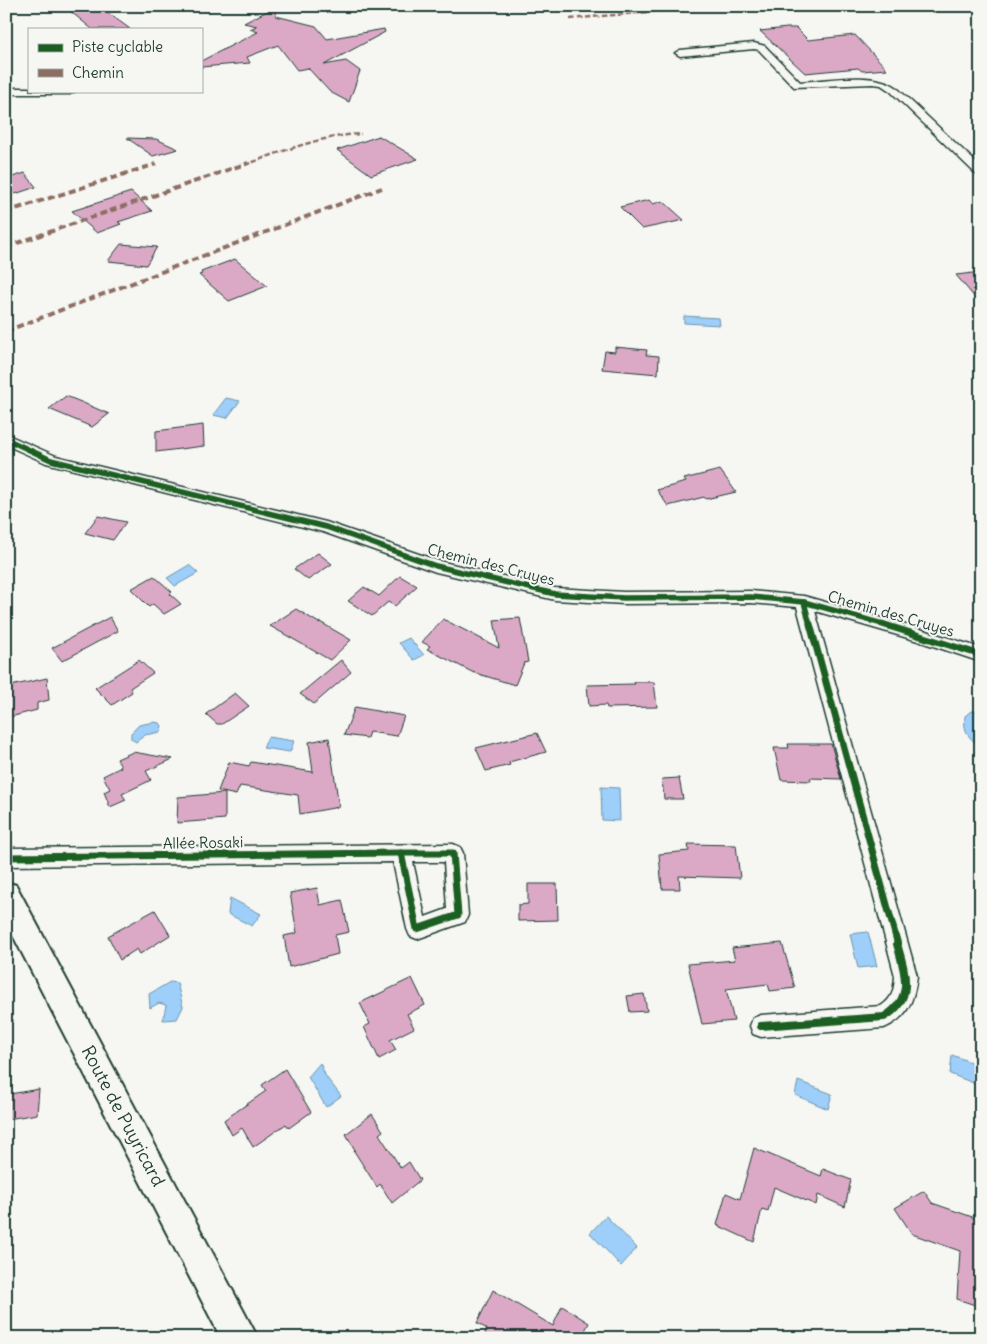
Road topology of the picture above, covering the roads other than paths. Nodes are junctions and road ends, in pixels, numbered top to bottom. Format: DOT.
graph roads {
  1 [pos="680,53"];
  2 [pos="6,91"];
  3 [pos="28,91"];
  4 [pos="981,173"];
  5 [pos="6,439"];
  6 [pos="804,602"];
  7 [pos="981,655"];
  8 [pos="401,853"];
  9 [pos="6,857"];
  10 [pos="6,894"];
  11 [pos="760,1026"];
  12 [pos="240,1338"];
  1 -- 4 [label="street"];
  2 -- 3 [label="street"];
  5 -- 6 [label="street, Chemin des Cruyes"];
  6 -- 7 [label="street, Chemin des Cruyes"];
  6 -- 11 [label="street"];
  8 -- 9 [label="street, Allée Rosaki"];
  10 -- 12 [label="main road, Route de Puyricard"];
}
